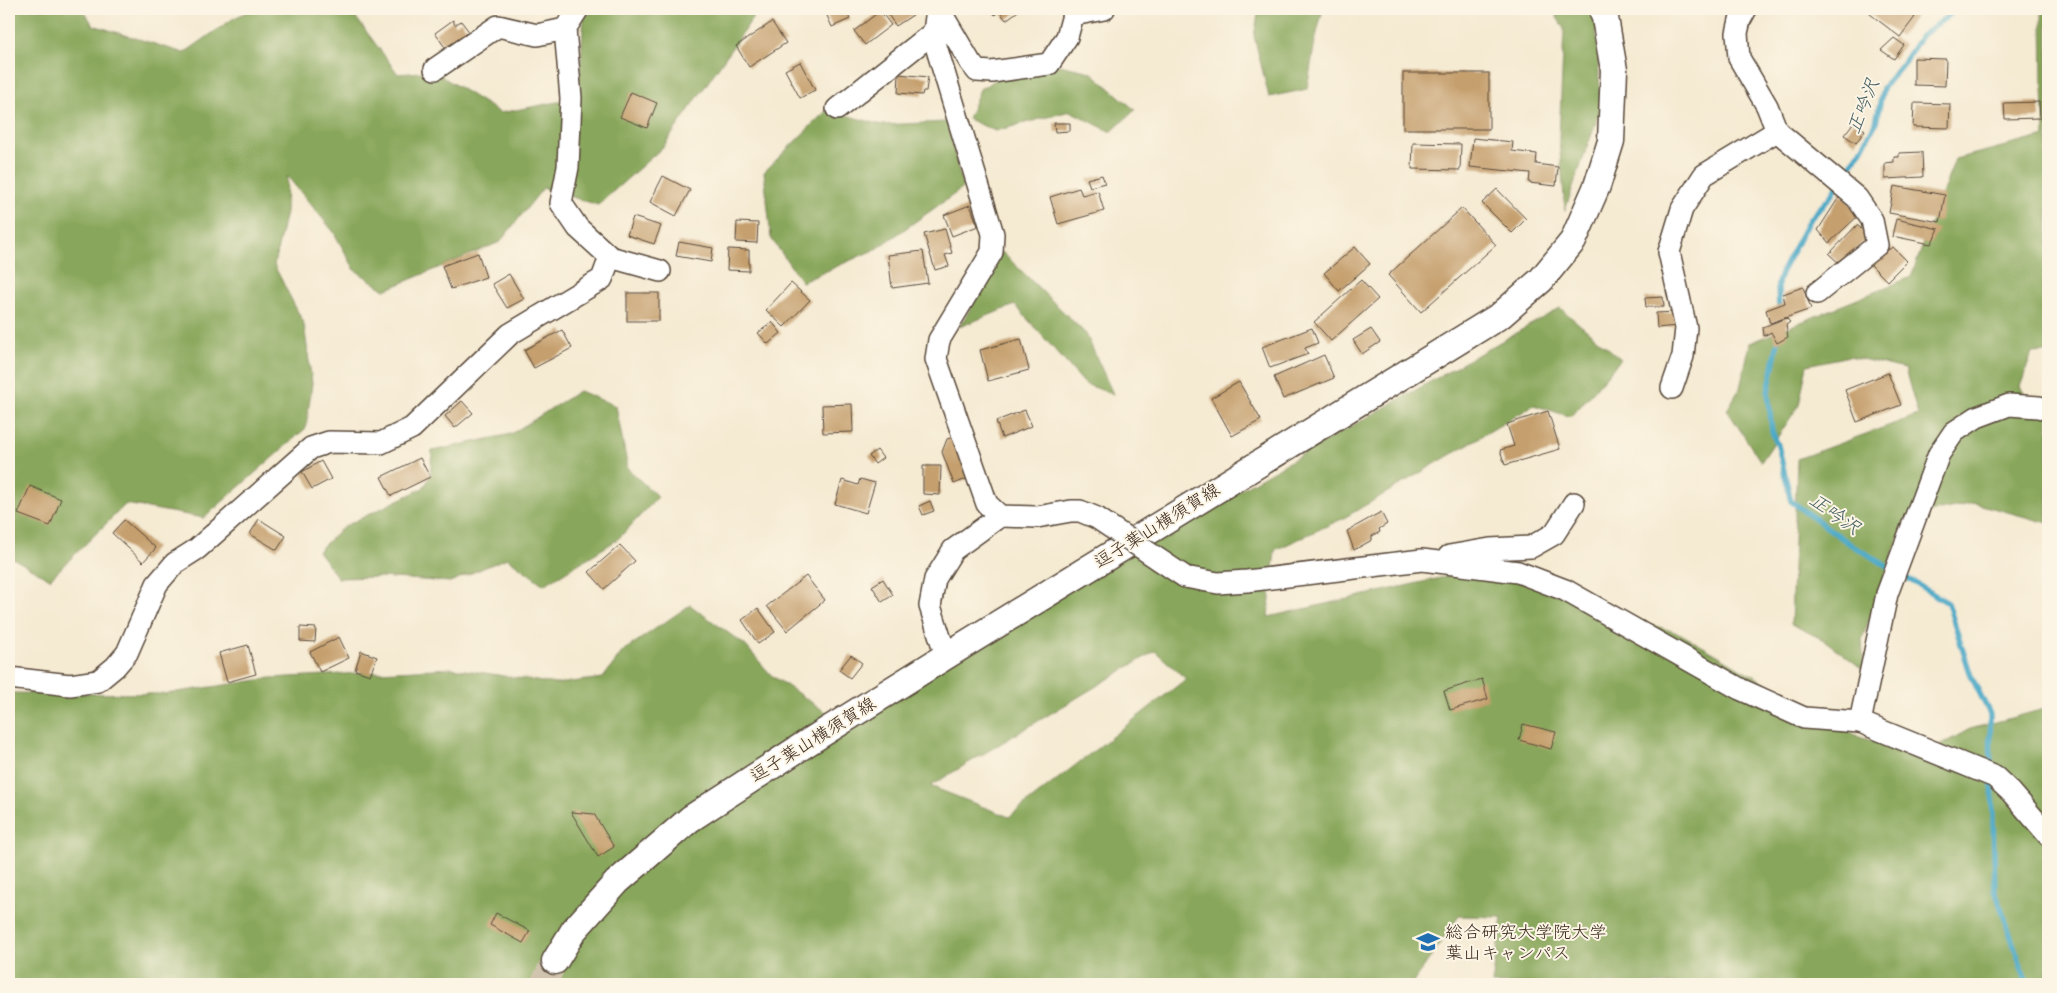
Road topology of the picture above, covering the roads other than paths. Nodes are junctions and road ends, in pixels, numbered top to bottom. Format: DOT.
graph roads {
  1 [pos="578,9"];
  2 [pos="938,9"];
  3 [pos="1104,9"];
  4 [pos="1602,9"];
  5 [pos="1746,9"];
  6 [pos="565,29"];
  7 [pos="934,32"];
  8 [pos="435,70"];
  9 [pos="837,109"];
  10 [pos="1777,131"];
  11 [pos="610,257"];
  12 [pos="660,271"];
  13 [pos="1817,293"];
  14 [pos="1672,388"];
  15 [pos="2048,410"];
  16 [pos="1574,504"];
  17 [pos="1000,516"];
  18 [pos="1422,560"];
  19 [pos="946,656"];
  20 [pos="9,678"];
  21 [pos="1860,722"];
  22 [pos="2048,835"];
  23 [pos="555,961"];
  1 -- 6 [label="street"];
  2 -- 3 [label="street"];
  2 -- 7 [label="street"];
  4 -- 19 [label="main road, 逗子葉山横須賀線"];
  5 -- 10 [label="street"];
  6 -- 8 [label="street"];
  6 -- 11 [label="street"];
  7 -- 9 [label="street"];
  7 -- 17 [label="street"];
  10 -- 13 [label="street"];
  10 -- 14 [label="street"];
  11 -- 12 [label="street"];
  11 -- 20 [label="street"];
  15 -- 21 [label="street"];
  16 -- 18 [label="street"];
  17 -- 18 [label="street, bridge"];
  17 -- 19 [label="street"];
  18 -- 21 [label="street"];
  19 -- 23 [label="main road, 逗子葉山横須賀線"];
  21 -- 22 [label="street"];
}
